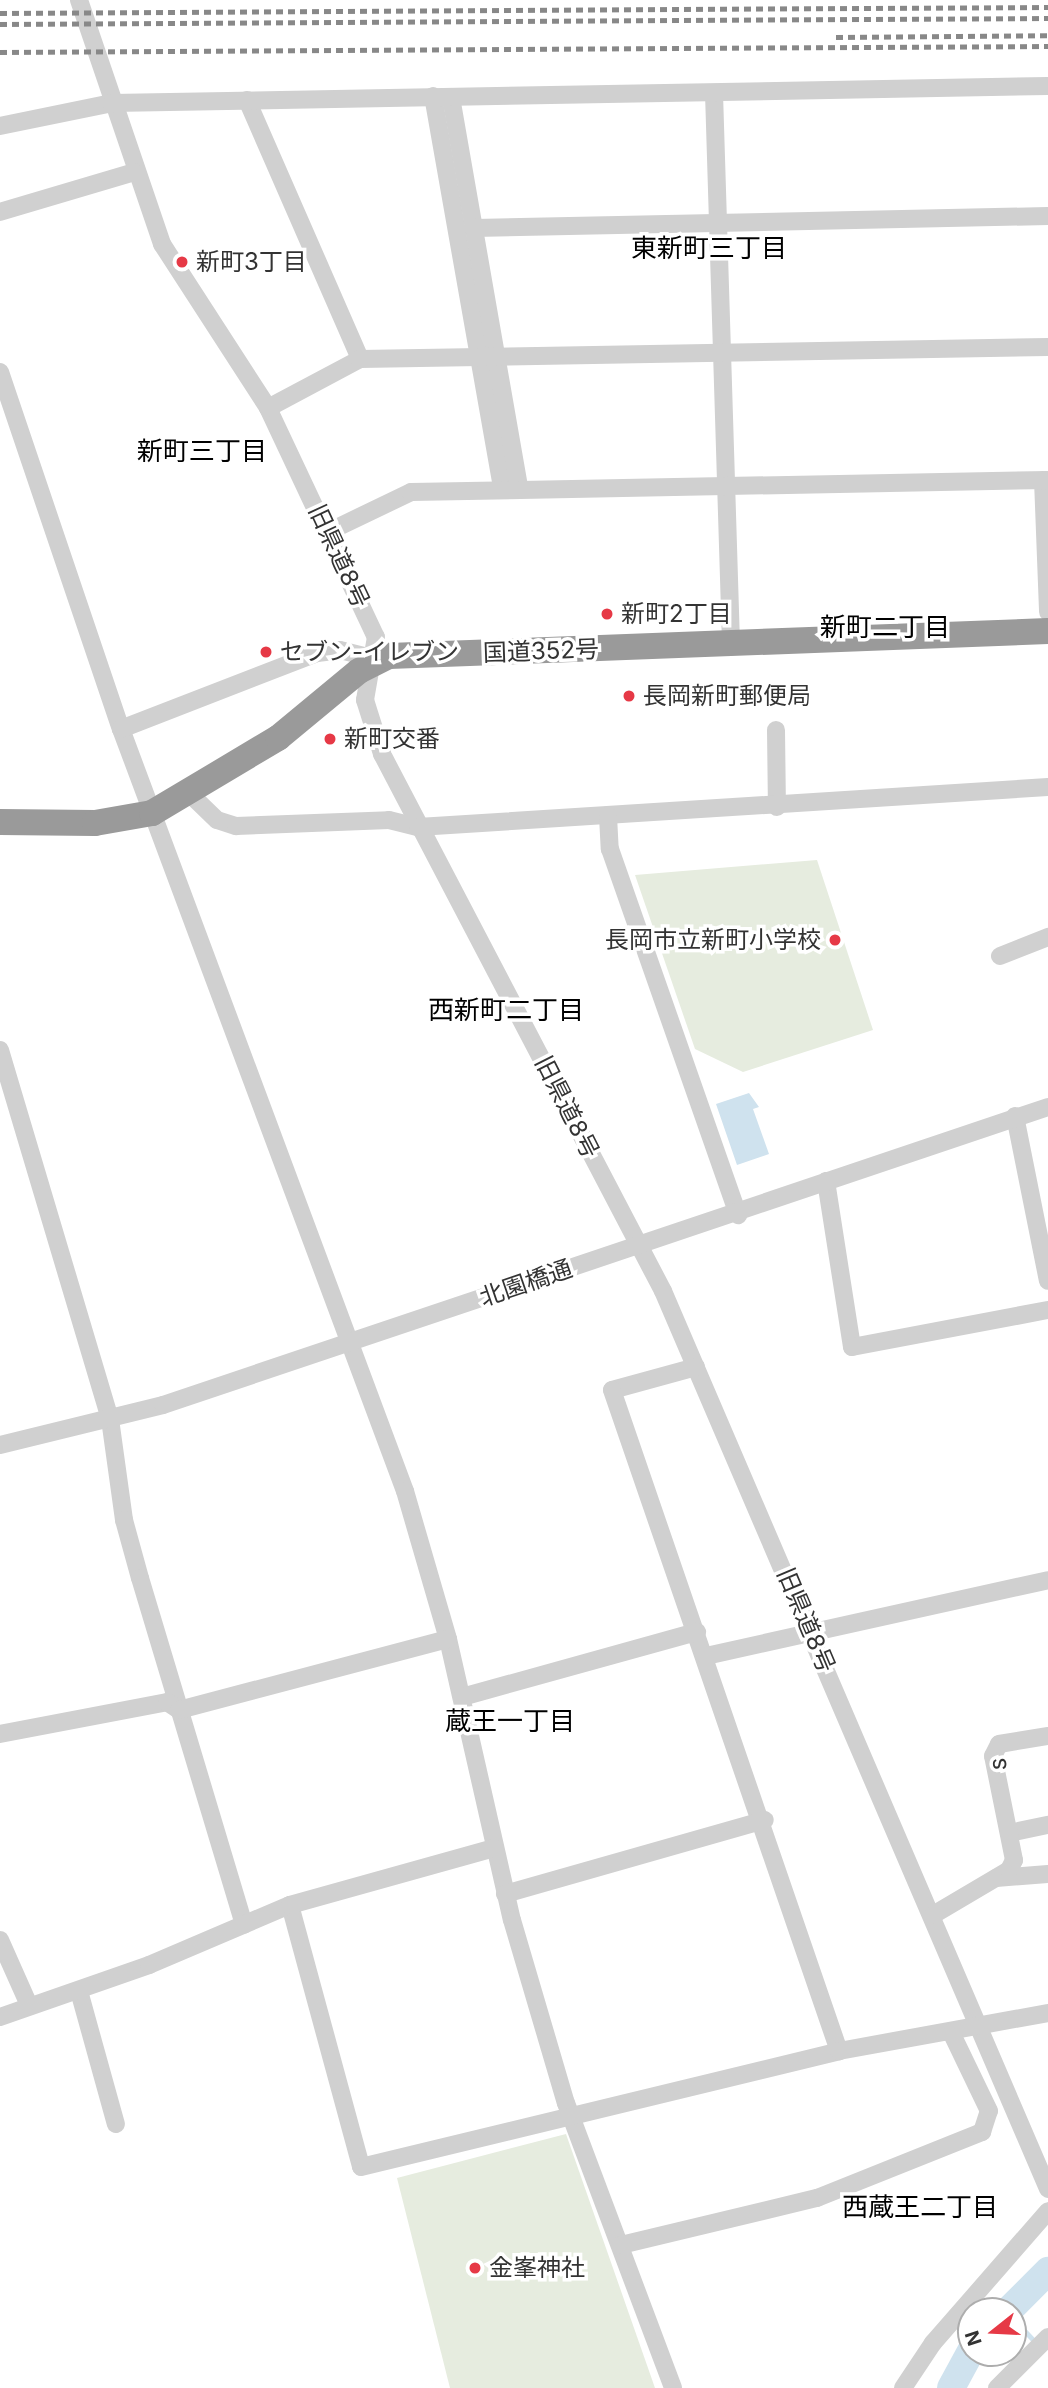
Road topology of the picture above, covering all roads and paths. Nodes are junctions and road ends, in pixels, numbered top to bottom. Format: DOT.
graph roads {
  1 [pos="79,0"];
  2 [pos="1048,86"];
  3 [pos="714,93"];
  4 [pos="442,97"];
  5 [pos="247,100"];
  6 [pos="112,103"];
  7 [pos="0,126"];
  8 [pos="134,172"];
  9 [pos="0,212"];
  10 [pos="1048,216"];
  11 [pos="718,222"];
  12 [pos="474,228"];
  13 [pos="1048,347"];
  14 [pos="724,352"];
  15 [pos="488,357"];
  16 [pos="360,359"];
  17 [pos="0,372"];
  18 [pos="268,408"];
  19 [pos="1046,480"];
  20 [pos="729,484"];
  21 [pos="511,488"];
  22 [pos="328,532"];
  23 [pos="1048,612"];
  24 [pos="1048,631"];
  25 [pos="731,643"];
  26 [pos="376,659"];
  27 [pos="121,729"];
  28 [pos="776,730"];
  29 [pos="1048,787"];
  30 [pos="190,794"];
  31 [pos="777,807"];
  32 [pos="152,813"];
  33 [pos="608,816"];
  34 [pos="0,822"];
  35 [pos="418,827"];
  36 [pos="1048,937"];
  37 [pos="1000,956"];
  38 [pos="0,1051"];
  39 [pos="1048,1107"];
  40 [pos="1015,1116"];
  41 [pos="826,1181"];
  42 [pos="738,1215"];
  43 [pos="642,1248"];
  44 [pos="1048,1281"];
  45 [pos="1048,1310"];
  46 [pos="352,1342"];
  47 [pos="696,1367"];
  48 [pos="110,1419"];
  49 [pos="0,1445"];
  50 [pos="1048,1580"];
  51 [pos="697,1632"];
  52 [pos="813,1634"];
  53 [pos="449,1639"];
  54 [pos="706,1657"];
  55 [pos="462,1696"];
  56 [pos="179,1710"];
  57 [pos="0,1734"];
  58 [pos="1048,1736"];
  59 [pos="765,1820"];
  60 [pos="1048,1825"];
  61 [pos="1009,1833"];
  62 [pos="494,1848"];
  63 [pos="1048,1874"];
  64 [pos="996,1878"];
  65 [pos="505,1894"];
  66 [pos="290,1906"];
  67 [pos="933,1915"];
  68 [pos="244,1925"];
  69 [pos="0,1940"];
  70 [pos="79,1991"];
  71 [pos="29,2005"];
  72 [pos="1048,2013"];
  73 [pos="0,2017"];
  74 [pos="981,2025"];
  75 [pos="951,2032"];
  76 [pos="839,2051"];
  77 [pos="573,2119"];
  78 [pos="116,2124"];
  79 [pos="1048,2189"];
  80 [pos="1048,2211"];
  81 [pos="621,2245"];
  82 [pos="1048,2337"];
  83 [pos="673,2388"];
  84 [pos="903,2388"];
  85 [pos="997,2388"];
  1 -- 6 [label="street, 旧県道8号"];
  2 -- 3 [label="street"];
  3 -- 4 [label="street"];
  3 -- 11 [label="street"];
  4 -- 5 [label="street"];
  4 -- 12 [label="street"];
  4 -- 15 [label="street"];
  5 -- 6 [label="street"];
  5 -- 16 [label="street"];
  6 -- 7 [label="street"];
  6 -- 8 [label="street, 旧県道8号"];
  8 -- 9 [label="street"];
  8 -- 18 [label="street, 旧県道8号"];
  10 -- 11 [label="street"];
  11 -- 12 [label="street"];
  11 -- 14 [label="street"];
  12 -- 15 [label="street"];
  13 -- 14 [label="street"];
  14 -- 15 [label="street"];
  14 -- 20 [label="street"];
  15 -- 16 [label="street"];
  15 -- 21 [label="street"];
  16 -- 18 [label="street"];
  17 -- 27 [label="street"];
  18 -- 22 [label="street, 旧県道8号"];
  19 -- 20 [label="street"];
  19 -- 23 [label="street"];
  20 -- 21 [label="street"];
  20 -- 25 [label="street"];
  21 -- 22 [label="street"];
  22 -- 26 [label="street, 旧県道8号"];
  24 -- 25 [label="highway, 国道352号"];
  25 -- 26 [label="highway, 国道352号"];
  26 -- 27 [label="street"];
  26 -- 30 [label="highway"];
  26 -- 35 [label="street, 旧県道8号"];
  27 -- 32 [label="street"];
  28 -- 31 [label="street"];
  29 -- 31 [label="street"];
  30 -- 32 [label="highway"];
  30 -- 35 [label="street"];
  31 -- 33 [label="street"];
  32 -- 34 [label="highway"];
  32 -- 46 [label="street"];
  33 -- 35 [label="street"];
  33 -- 42 [label="street"];
  35 -- 43 [label="street, 旧県道8号"];
  36 -- 37 [label="street"];
  38 -- 48 [label="street"];
  39 -- 40 [label="street, 北園橋通"];
  40 -- 41 [label="street, 北園橋通"];
  40 -- 44 [label="street"];
  41 -- 42 [label="street, 北園橋通"];
  41 -- 45 [label="street"];
  42 -- 43 [label="street, 北園橋通"];
  43 -- 46 [label="street, 北園橋通"];
  43 -- 47 [label="street, 旧県道8号"];
  46 -- 48 [label="street, 北園橋通"];
  46 -- 53 [label="street"];
  47 -- 51 [label="street"];
  47 -- 52 [label="street, 旧県道8号"];
  48 -- 49 [label="street, 北園橋通"];
  48 -- 56 [label="street"];
  50 -- 52 [label="street"];
  51 -- 54 [label="street"];
  51 -- 55 [label="street"];
  52 -- 54 [label="street"];
  52 -- 67 [label="street, 旧県道8号"];
  53 -- 55 [label="street"];
  53 -- 56 [label="street"];
  54 -- 59 [label="street"];
  55 -- 62 [label="street"];
  56 -- 57 [label="street"];
  56 -- 68 [label="street"];
  58 -- 61 [label="street, s"];
  59 -- 65 [label="street"];
  59 -- 76 [label="street"];
  60 -- 61 [label="street"];
  61 -- 64 [label="street, s"];
  62 -- 65 [label="street"];
  62 -- 66 [label="street"];
  63 -- 64 [label="street"];
  64 -- 67 [label="street, s"];
  65 -- 77 [label="street"];
  66 -- 68 [label="street"];
  66 -- 77 [label="street"];
  67 -- 74 [label="street, 旧県道8号"];
  68 -- 70 [label="street"];
  69 -- 71 [label="street"];
  70 -- 71 [label="street"];
  70 -- 78 [label="street"];
  71 -- 73 [label="street"];
  72 -- 74 [label="street"];
  74 -- 75 [label="street"];
  74 -- 79 [label="street, 旧県道8号"];
  75 -- 76 [label="street"];
  75 -- 81 [label="street"];
  76 -- 77 [label="street"];
  77 -- 81 [label="street"];
  80 -- 84 [label="street"];
  81 -- 83 [label="street"];
  82 -- 85 [label="street"];
}
